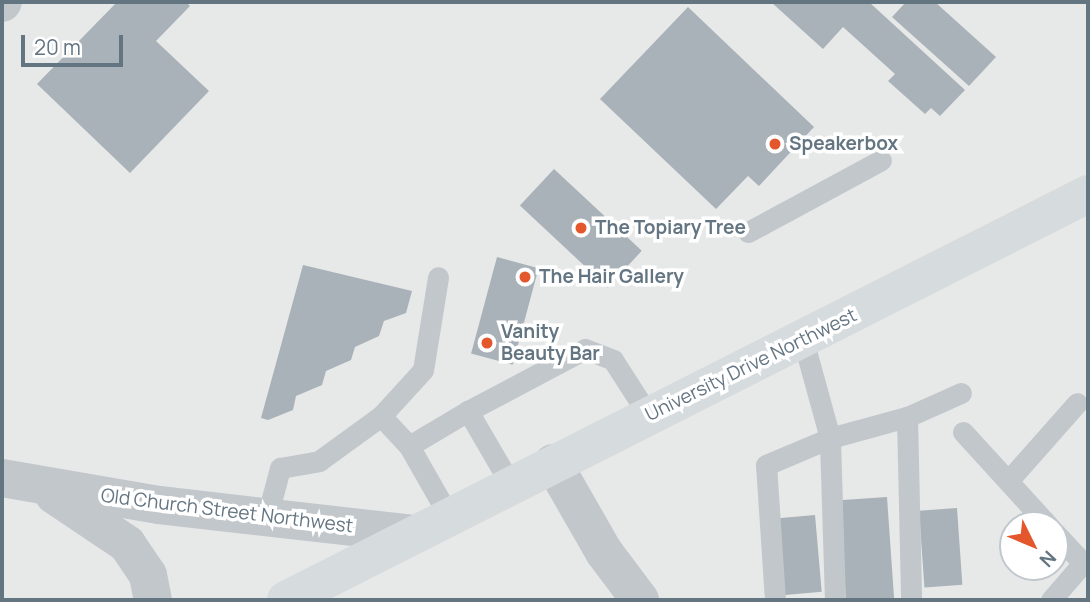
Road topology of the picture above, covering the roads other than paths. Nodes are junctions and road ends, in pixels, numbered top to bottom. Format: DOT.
graph roads {
  1 [pos="881,160"];
  2 [pos="1088,194"];
  3 [pos="748,232"];
  4 [pos="438,277"];
  5 [pos="803,340"];
  6 [pos="961,393"];
  7 [pos="1077,403"];
  8 [pos="468,411"];
  9 [pos="381,416"];
  10 [pos="649,416"];
  11 [pos="907,417"];
  12 [pos="963,432"];
  13 [pos="830,438"];
  14 [pos="409,446"];
  15 [pos="553,464"];
  16 [pos="2,478"];
  17 [pos="1008,481"];
  18 [pos="511,485"];
  19 [pos="40,486"];
  20 [pos="1035,511"];
  21 [pos="449,516"];
  22 [pos="267,517"];
  23 [pos="414,534"];
  24 [pos="1069,548"];
  25 [pos="1069,580"];
  26 [pos="1068,581"];
  27 [pos="153,600"];
  28 [pos="286,600"];
  29 [pos="640,600"];
  30 [pos="775,600"];
  31 [pos="835,600"];
  32 [pos="911,600"];
  33 [pos="1051,600"];
  1 -- 3 [label="lane"];
  2 -- 5 [label="main road, University Drive Northwest"];
  4 -- 9 [label="lane"];
  5 -- 10 [label="main road, University Drive Northwest"];
  5 -- 13 [label="lane"];
  6 -- 11 [label="lane"];
  7 -- 17 [label="lane"];
  8 -- 10 [label="lane"];
  8 -- 14 [label="lane"];
  8 -- 18 [label="lane"];
  9 -- 14 [label="lane"];
  9 -- 22 [label="lane"];
  10 -- 15 [label="main road, University Drive Northwest"];
  11 -- 13 [label="lane"];
  11 -- 32 [label="lane"];
  12 -- 17 [label="lane"];
  13 -- 30 [label="lane"];
  13 -- 31 [label="lane"];
  14 -- 21 [label="lane"];
  15 -- 18 [label="main road, University Drive Northwest"];
  15 -- 29 [label="street"];
  16 -- 19 [label="street, Old Church Street Northwest"];
  17 -- 20 [label="lane"];
  18 -- 21 [label="main road, University Drive Northwest"];
  19 -- 22 [label="street, Old Church Street Northwest"];
  19 -- 27 [label="street, Old Church Street Northwest"];
  21 -- 23 [label="main road, University Drive Northwest"];
  22 -- 23 [label="street, Old Church Street Northwest"];
  23 -- 28 [label="main road, University Drive Northwest"];
  24 -- 25 [label="lane"];
  26 -- 33 [label="lane"];
}
